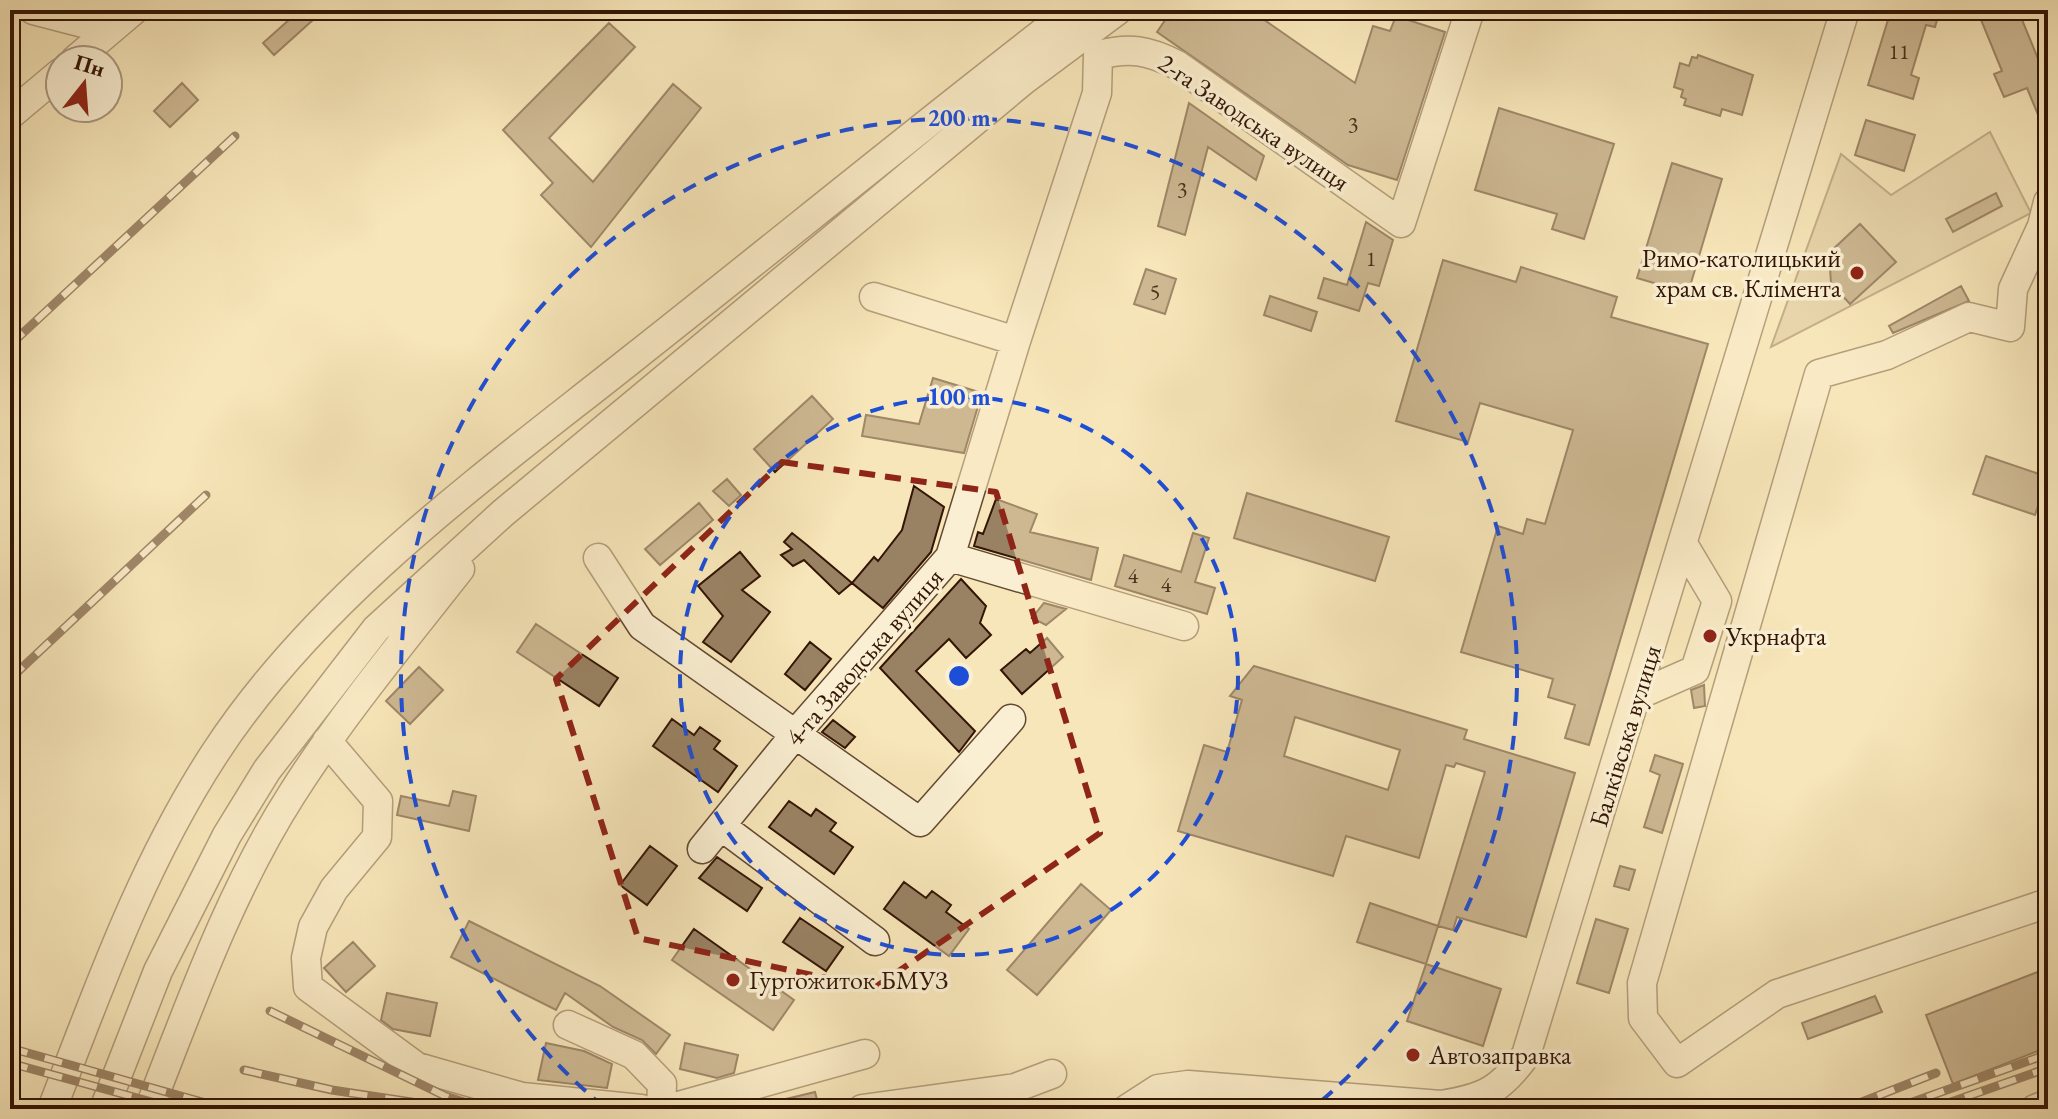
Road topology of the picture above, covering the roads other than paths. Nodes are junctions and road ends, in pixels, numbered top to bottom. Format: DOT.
graph roads {
  1 [pos="33,10"];
  2 [pos="134,10"];
  3 [pos="1072,10"];
  4 [pos="1118,10"];
  5 [pos="1470,10"];
  6 [pos="1845,10"];
  7 [pos="110,30"];
  8 [pos="94,44"];
  9 [pos="1086,48"];
  10 [pos="44,86"];
  11 [pos="10,115"];
  12 [pos="2048,202"];
  13 [pos="874,297"];
  14 [pos="1016,341"];
  15 [pos="503,513"];
  16 [pos="1683,544"];
  17 [pos="950,557"];
  18 [pos="598,558"];
  19 [pos="1184,626"];
  20 [pos="1638,695"];
  21 [pos="1011,719"];
  22 [pos="797,732"];
  23 [pos="327,741"];
  24 [pos="721,826"];
  25 [pos="702,849"];
  26 [pos="2048,903"];
  27 [pos="875,941"];
  28 [pos="568,1025"];
  29 [pos="865,1054"];
  30 [pos="1052,1074"];
  31 [pos="2048,1104"];
  32 [pos="52,1109"];
  33 [pos="104,1109"];
  34 [pos="149,1109"];
  35 [pos="641,1109"];
  36 [pos="661,1109"];
  37 [pos="668,1109"];
  38 [pos="862,1109"];
  39 [pos="1127,1109"];
  40 [pos="2035,1109"];
  1 -- 7 [label="street"];
  2 -- 7 [label="street"];
  3 -- 32 [label="street"];
  4 -- 9 [label="street"];
  5 -- 9 [label="street, 2-га Заводська вулиця"];
  6 -- 16 [label="street, Балківська вулиця"];
  7 -- 8 [label="street"];
  9 -- 14 [label="street, 4-та Заводська вулиця"];
  9 -- 15 [label="street"];
  10 -- 11 [label="street"];
  12 -- 26 [label="street"];
  13 -- 14 [label="street"];
  14 -- 17 [label="street, 4-та Заводська вулиця"];
  15 -- 23 [label="street"];
  15 -- 33 [label="street"];
  16 -- 20 [label="street, Балківська вулиця"];
  16 -- 20 [label="street"];
  17 -- 19 [label="street"];
  17 -- 22 [label="street, 4-та Заводська вулиця"];
  18 -- 22 [label="street"];
  20 -- 39 [label="street, Балківська вулиця"];
  21 -- 22 [label="street"];
  22 -- 24 [label="street, 4-та Заводська вулиця"];
  23 -- 34 [label="street"];
  23 -- 35 [label="street"];
  24 -- 25 [label="street, 4-та Заводська вулиця"];
  24 -- 27 [label="street"];
  28 -- 36 [label="street"];
  29 -- 37 [label="street"];
  30 -- 38 [label="street"];
  31 -- 40 [label="street"];
}
